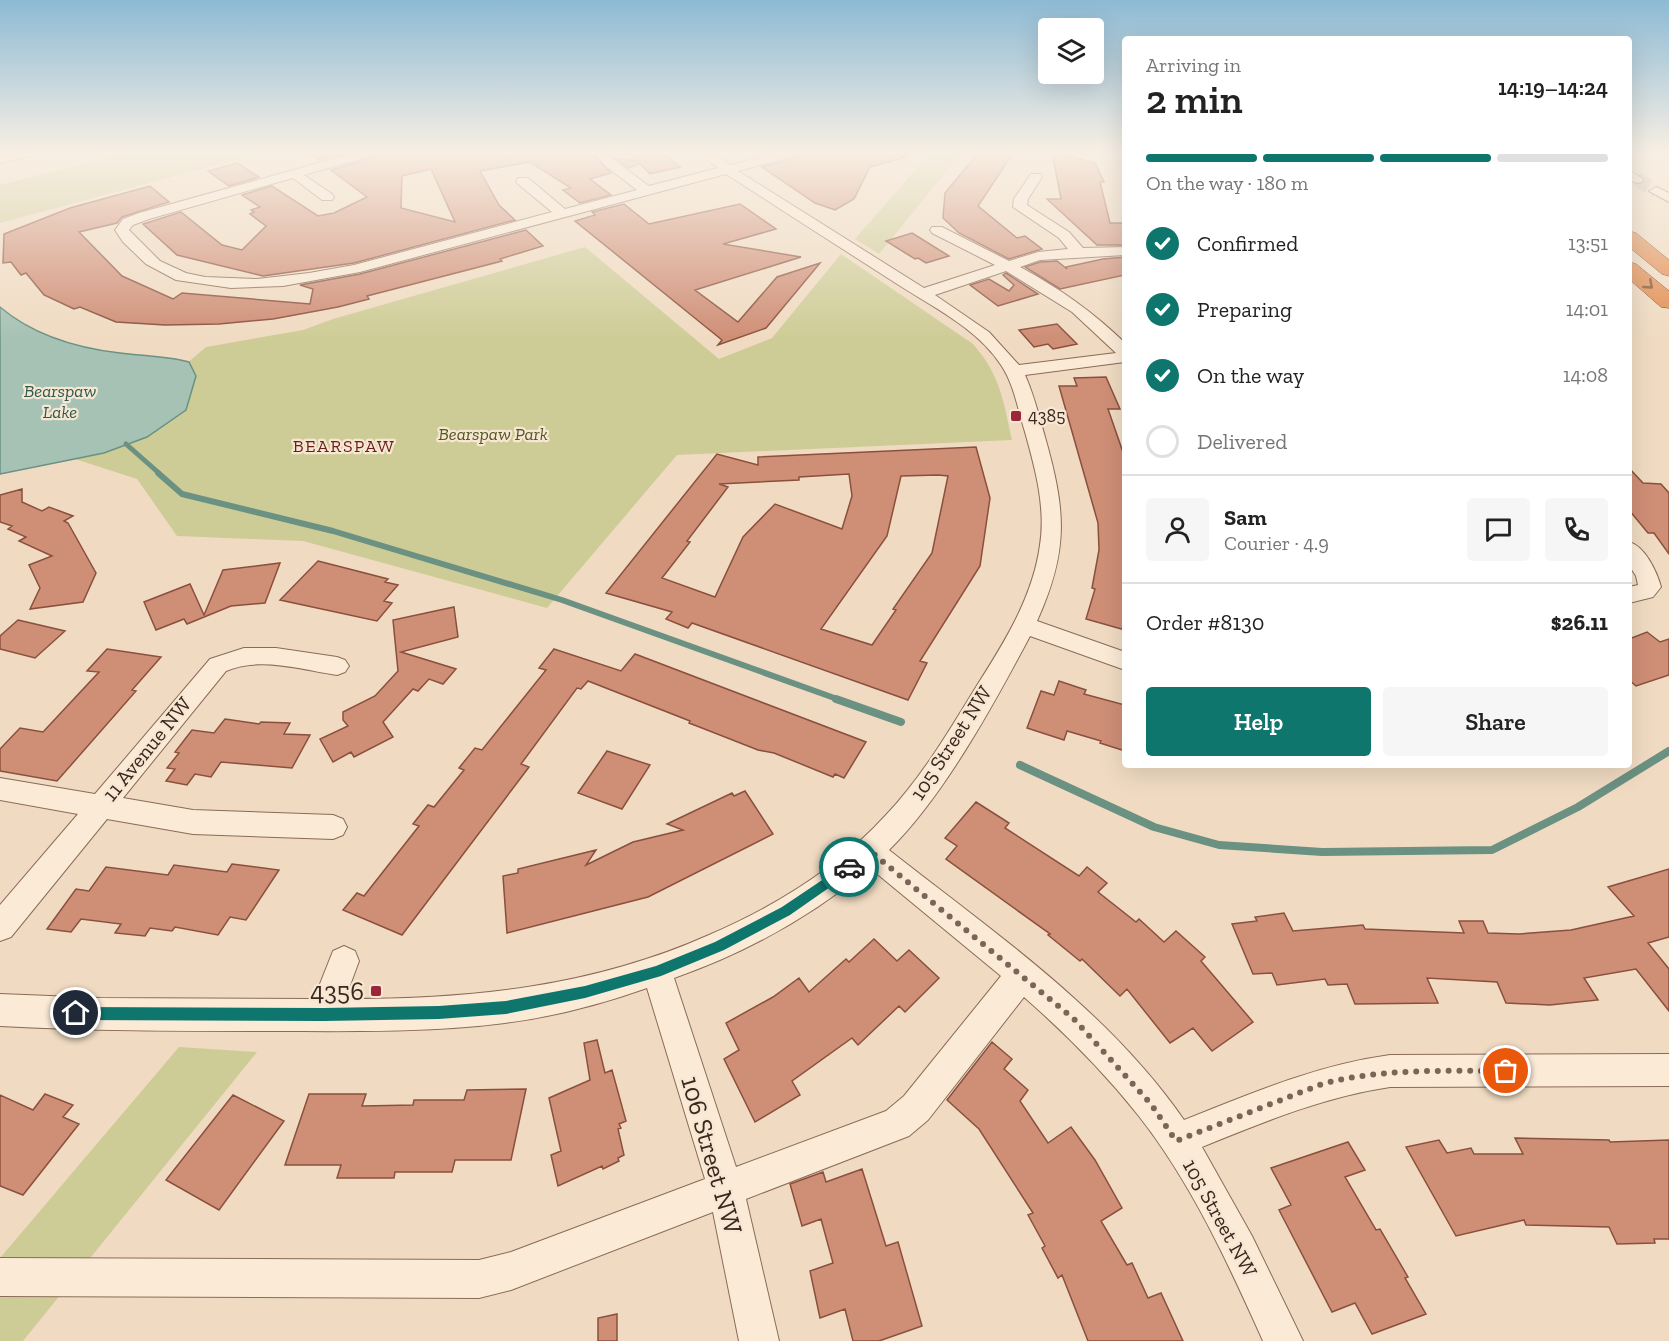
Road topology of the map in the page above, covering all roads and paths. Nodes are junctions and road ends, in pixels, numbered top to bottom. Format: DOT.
graph roads {
  1 [pos="149,215"];
  2 [pos="561,215"];
  3 [pos="797,215"];
  4 [pos="1032,215"];
  5 [pos="937,230"];
  6 [pos="1632,239"];
  7 [pos="1122,251"];
  8 [pos="1079,252"];
  9 [pos="1005,265"];
  10 [pos="1632,270"];
  11 [pos="1669,270"];
  12 [pos="922,294"];
  13 [pos="1669,302"];
  14 [pos="1122,352"];
  15 [pos="1122,355"];
  16 [pos="1016,371"];
  17 [pos="1632,553"];
  18 [pos="1632,594"];
  19 [pos="1023,625"];
  20 [pos="1122,660"];
  21 [pos="337,666"];
  22 [pos="0,789"];
  23 [pos="100,807"];
  24 [pos="333,827"];
  25 [pos="870,851"];
  26 [pos="0,927"];
  27 [pos="344,962"];
  28 [pos="657,972"];
  29 [pos="1021,976"];
  30 [pos="0,1010"];
  31 [pos="324,1015"];
  32 [pos="1669,1070"];
  33 [pos="1176,1141"];
  34 [pos="726,1190"];
  35 [pos="0,1277"];
  36 [pos="759,1341"];
  37 [pos="1282,1341"];
  1 -- 2 [label="street"];
  3 -- 12 [label="street, 105 Street NW"];
  4 -- 8 [label="street"];
  5 -- 9 [label="street"];
  6 -- 11 [label="highway"];
  7 -- 8 [label="street"];
  8 -- 9 [label="street"];
  9 -- 12 [label="street"];
  9 -- 14 [label="street"];
  10 -- 13 [label="highway, one-way"];
  12 -- 16 [label="street, 105 Street NW"];
  15 -- 16 [label="street"];
  16 -- 19 [label="street, 105 Street NW"];
  17 -- 18 [label="street"];
  19 -- 20 [label="street"];
  19 -- 25 [label="street, 105 Street NW"];
  21 -- 23 [label="street, 11 Avenue NW"];
  22 -- 23 [label="street"];
  23 -- 24 [label="street"];
  23 -- 26 [label="street, 11 Avenue NW"];
  25 -- 28 [label="street"];
  25 -- 29 [label="street, 105 Street NW"];
  27 -- 31 [label="street"];
  28 -- 31 [label="street"];
  28 -- 34 [label="street, 106 Street NW"];
  29 -- 33 [label="street, 105 Street NW"];
  29 -- 34 [label="street"];
  30 -- 31 [label="street"];
  32 -- 33 [label="street"];
  33 -- 37 [label="street, 105 Street NW"];
  34 -- 35 [label="street"];
  34 -- 36 [label="street, 106 Street NW"];
}
